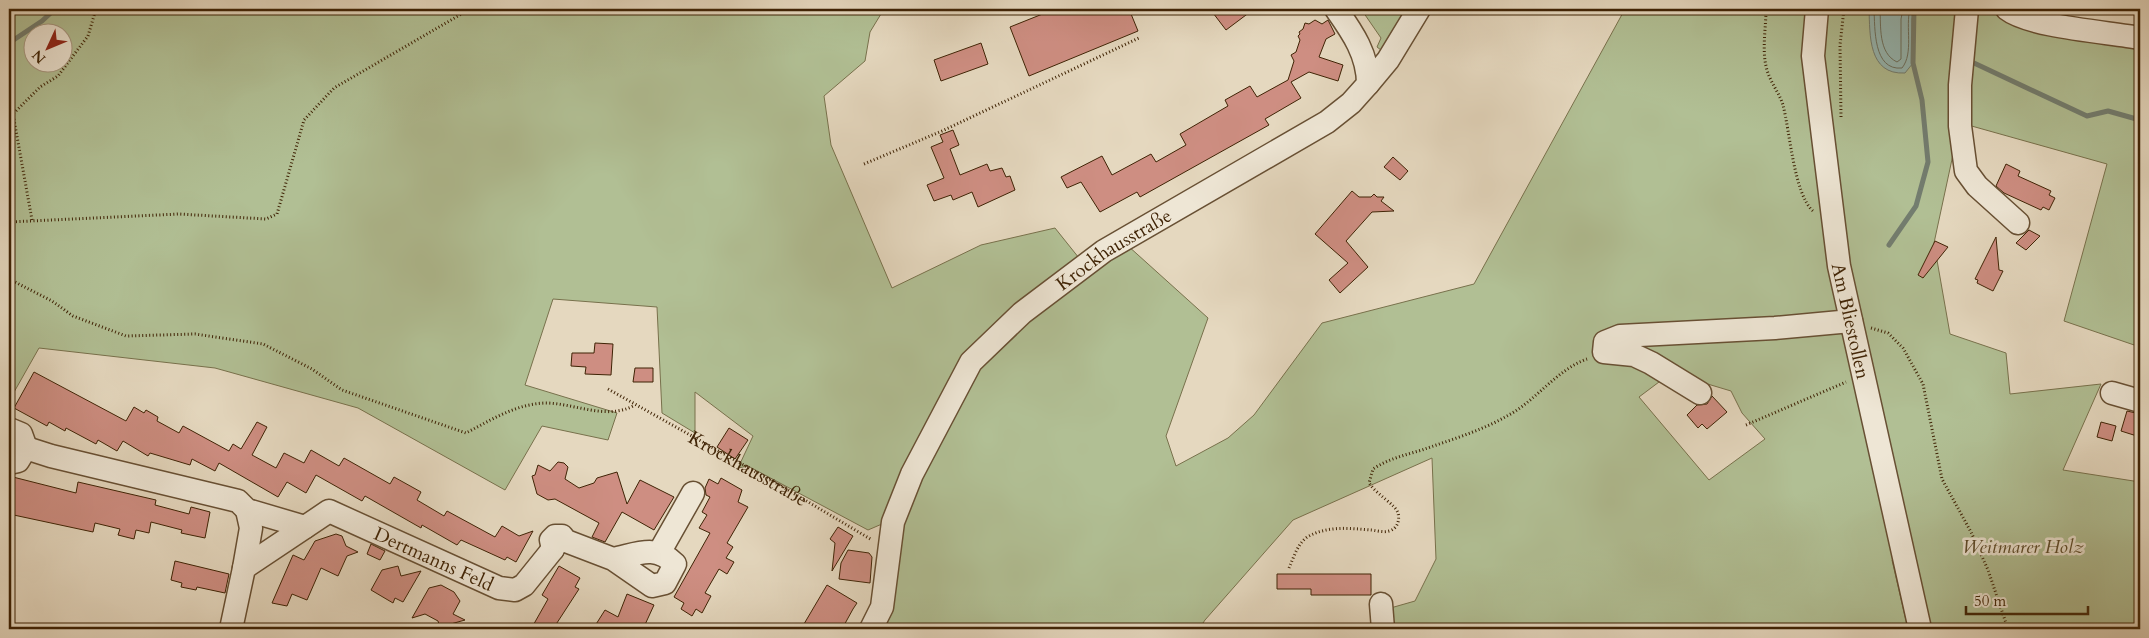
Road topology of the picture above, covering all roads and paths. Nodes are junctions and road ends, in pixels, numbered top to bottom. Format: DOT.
graph roads {
  1 [pos="96,9"];
  2 [pos="470,9"];
  3 [pos="1336,9"];
  4 [pos="1420,9"];
  5 [pos="1766,9"];
  6 [pos="1818,9"];
  7 [pos="1844,9"];
  8 [pos="1967,9"];
  9 [pos="2007,9"];
  10 [pos="1139,38"];
  11 [pos="2140,38"];
  12 [pos="1368,84"];
  13 [pos="1841,123"];
  14 [pos="864,164"];
  15 [pos="1832,216"];
  16 [pos="32,220"];
  17 [pos="9,222"];
  18 [pos="2018,223"];
  19 [pos="9,279"];
  20 [pos="1860,324"];
  21 [pos="1870,336"];
  22 [pos="1604,352"];
  23 [pos="1862,375"];
  24 [pos="608,389"];
  25 [pos="1700,393"];
  26 [pos="2112,393"];
  27 [pos="2140,401"];
  28 [pos="635,405"];
  29 [pos="1746,425"];
  30 [pos="9,429"];
  31 [pos="26,448"];
  32 [pos="9,463"];
  33 [pos="694,493"];
  34 [pos="247,510"];
  35 [pos="305,527"];
  36 [pos="888,550"];
  37 [pos="659,553"];
  38 [pos="613,560"];
  39 [pos="244,568"];
  40 [pos="1289,568"];
  41 [pos="1381,604"];
  42 [pos="231,629"];
  43 [pos="871,629"];
  44 [pos="1383,629"];
  45 [pos="1920,629"];
  46 [pos="2008,629"];
  1 -- 16 [label="path"];
  2 -- 16 [label="path"];
  3 -- 12 [label="street"];
  4 -- 12 [label="street, Krockhausstraße"];
  5 -- 15 [label="path"];
  6 -- 15 [label="street, Am Bliestollen"];
  7 -- 13 [label="path"];
  8 -- 18 [label="street"];
  9 -- 11 [label="street"];
  10 -- 14 [label="path"];
  12 -- 36 [label="street, Krockhausstraße"];
  15 -- 20 [label="street, Am Bliestollen"];
  16 -- 17 [label="path"];
  19 -- 28 [label="path"];
  20 -- 21 [label="path"];
  20 -- 22 [label="street"];
  20 -- 23 [label="street, Am Bliestollen"];
  20 -- 46 [label="path"];
  22 -- 25 [label="street"];
  22 -- 40 [label="path"];
  23 -- 29 [label="path"];
  23 -- 45 [label="street, Am Bliestollen"];
  24 -- 28 [label="path, Krockhausstraße"];
  26 -- 27 [label="street"];
  28 -- 36 [label="path, Krockhausstraße"];
  30 -- 31 [label="street"];
  31 -- 32 [label="street"];
  31 -- 34 [label="street"];
  33 -- 37 [label="street"];
  34 -- 35 [label="street"];
  34 -- 39 [label="street"];
  35 -- 38 [label="street, Dertmanns Feld"];
  35 -- 39 [label="street, Dertmanns Feld"];
  36 -- 43 [label="street, Krockhausstraße"];
  37 -- 38 [label="street"];
  37 -- 38 [label="street, Dertmanns Feld"];
  39 -- 42 [label="street"];
  41 -- 44 [label="street"];
}
